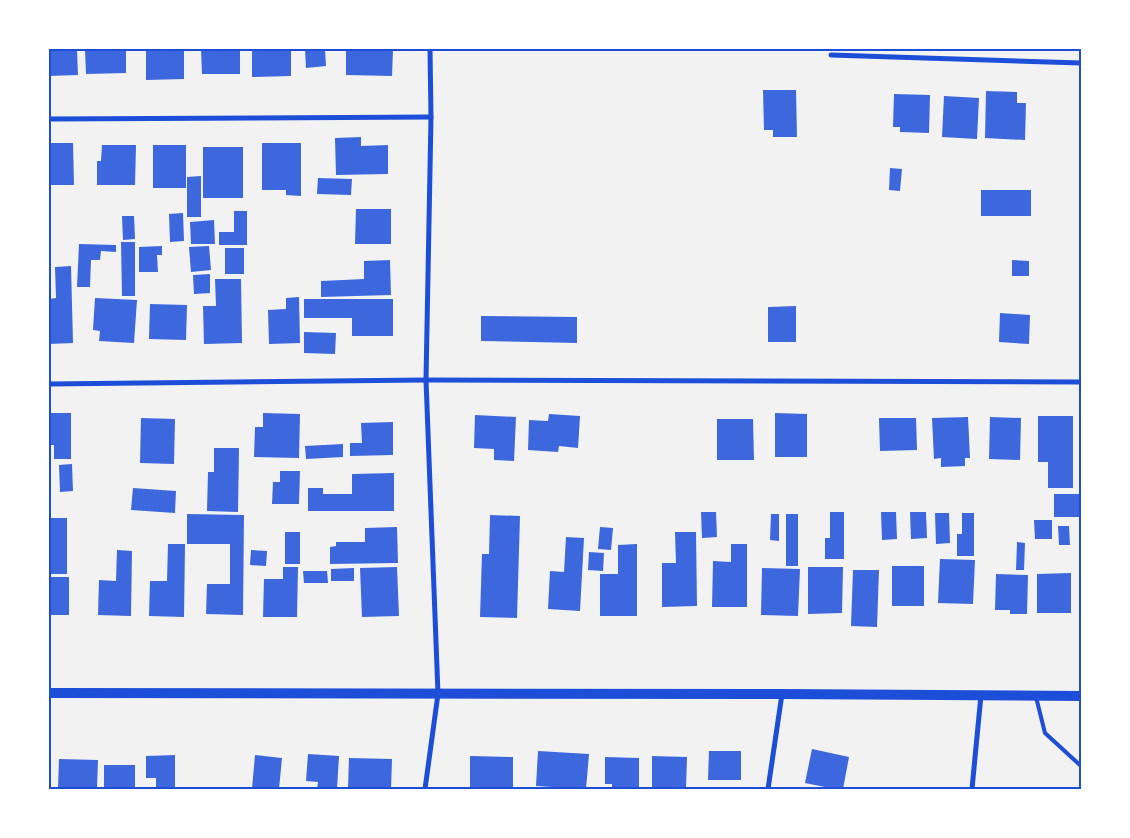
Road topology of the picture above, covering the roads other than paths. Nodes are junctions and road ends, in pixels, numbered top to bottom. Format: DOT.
graph roads {
  1 [pos="430,49"];
  2 [pos="831,55"];
  3 [pos="1081,63"];
  4 [pos="431,117"];
  5 [pos="49,119"];
  6 [pos="426,380"];
  7 [pos="1081,382"];
  8 [pos="49,384"];
  9 [pos="49,693"];
  10 [pos="438,694"];
  11 [pos="782,694"];
  12 [pos="981,695"];
  13 [pos="1036,696"];
  14 [pos="1081,696"];
  15 [pos="1081,766"];
  16 [pos="425,789"];
  17 [pos="768,789"];
  18 [pos="972,789"];
  1 -- 4 [label="street"];
  2 -- 3 [label="street"];
  4 -- 5 [label="street"];
  4 -- 6 [label="street"];
  6 -- 7 [label="street"];
  6 -- 8 [label="street"];
  6 -- 10 [label="street"];
  9 -- 10 [label="main road"];
  10 -- 11 [label="main road"];
  10 -- 16 [label="street"];
  11 -- 12 [label="main road"];
  11 -- 17 [label="street"];
  12 -- 13 [label="main road"];
  12 -- 18 [label="street"];
  13 -- 14 [label="main road"];
  13 -- 15 [label="lane"];
}
